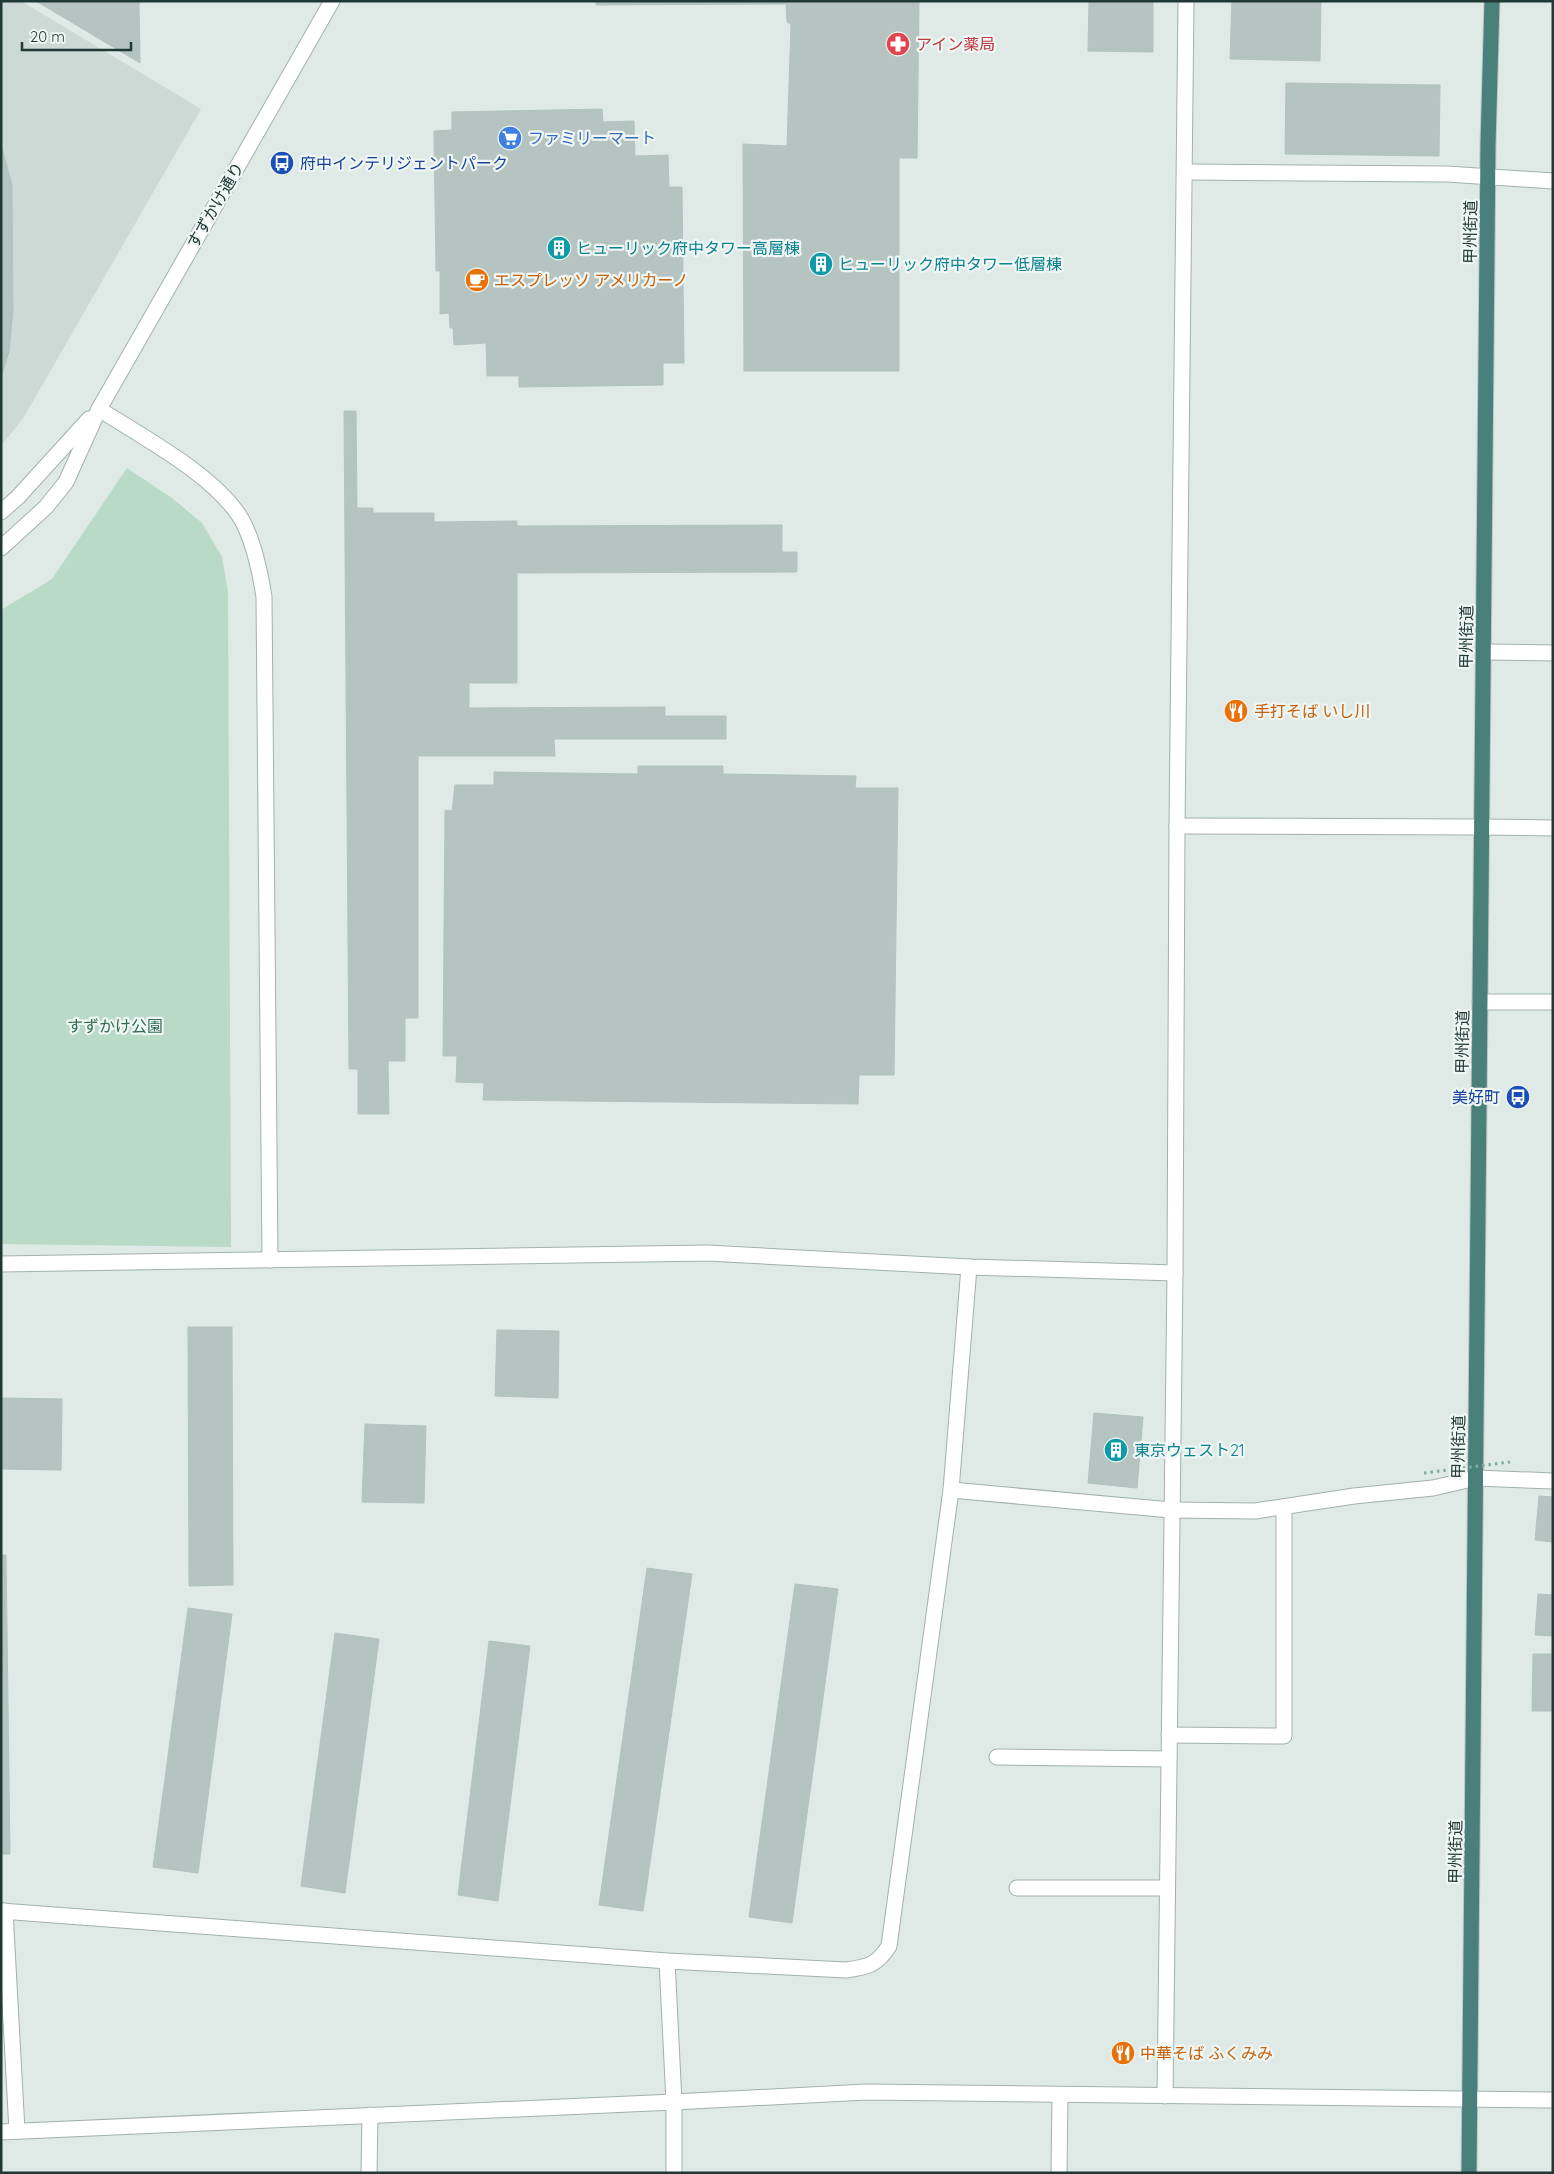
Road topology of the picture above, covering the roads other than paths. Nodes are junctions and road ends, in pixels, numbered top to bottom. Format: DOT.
graph roads {
  1 [pos="332,1"];
  2 [pos="1186,1"];
  3 [pos="1492,1"];
  4 [pos="1185,172"];
  5 [pos="1488,178"];
  6 [pos="1553,181"];
  7 [pos="99,409"];
  8 [pos="1,512"];
  9 [pos="1,548"];
  10 [pos="1484,652"];
  11 [pos="1553,653"];
  12 [pos="1177,826"];
  13 [pos="1482,827"];
  14 [pos="1553,828"];
  15 [pos="1480,1002"];
  16 [pos="1553,1002"];
  17 [pos="270,1260"];
  18 [pos="1,1264"];
  19 [pos="969,1267"];
  20 [pos="1175,1273"];
  21 [pos="1476,1478"];
  22 [pos="1553,1481"];
  23 [pos="951,1490"];
  24 [pos="1284,1508"];
  25 [pos="1171,1510"];
  26 [pos="1169,1735"];
  27 [pos="997,1758"];
  28 [pos="1169,1759"];
  29 [pos="1017,1888"];
  30 [pos="1167,1888"];
  31 [pos="3,1911"];
  32 [pos="667,1961"];
  33 [pos="1060,2096"];
  34 [pos="1165,2096"];
  35 [pos="1470,2099"];
  36 [pos="1553,2100"];
  37 [pos="674,2102"];
  38 [pos="370,2115"];
  39 [pos="17,2131"];
  40 [pos="1,2132"];
  41 [pos="369,2173"];
  42 [pos="674,2173"];
  43 [pos="1059,2173"];
  44 [pos="1469,2173"];
  1 -- 7 [label="street, すずかけ通り"];
  2 -- 4 [label="street"];
  3 -- 5 [label="highway, 甲州街道"];
  4 -- 5 [label="street"];
  4 -- 12 [label="street"];
  5 -- 6 [label="street"];
  5 -- 10 [label="highway, 甲州街道"];
  7 -- 8 [label="street, すずかけ通り"];
  7 -- 9 [label="street, すずかけ通り"];
  7 -- 17 [label="street"];
  10 -- 11 [label="street"];
  10 -- 13 [label="highway, 甲州街道"];
  12 -- 13 [label="street"];
  12 -- 20 [label="street"];
  13 -- 14 [label="street"];
  13 -- 15 [label="highway, 甲州街道"];
  15 -- 16 [label="street"];
  15 -- 21 [label="highway, 甲州街道"];
  17 -- 18 [label="street"];
  17 -- 19 [label="street"];
  19 -- 20 [label="street"];
  19 -- 23 [label="street"];
  20 -- 25 [label="street"];
  21 -- 22 [label="street"];
  21 -- 24 [label="street"];
  21 -- 35 [label="highway, 甲州街道"];
  23 -- 25 [label="street"];
  23 -- 32 [label="street"];
  24 -- 25 [label="street"];
  24 -- 26 [label="street"];
  25 -- 26 [label="street"];
  26 -- 28 [label="street"];
  27 -- 28 [label="street"];
  28 -- 30 [label="street"];
  29 -- 30 [label="street"];
  30 -- 34 [label="street"];
  31 -- 32 [label="street"];
  31 -- 39 [label="street"];
  32 -- 37 [label="street"];
  33 -- 34 [label="street"];
  33 -- 37 [label="street"];
  33 -- 43 [label="street"];
  34 -- 35 [label="street"];
  35 -- 36 [label="street"];
  35 -- 44 [label="highway, 甲州街道"];
  37 -- 38 [label="street"];
  37 -- 42 [label="street"];
  38 -- 39 [label="street"];
  38 -- 41 [label="street"];
  39 -- 40 [label="street"];
}
